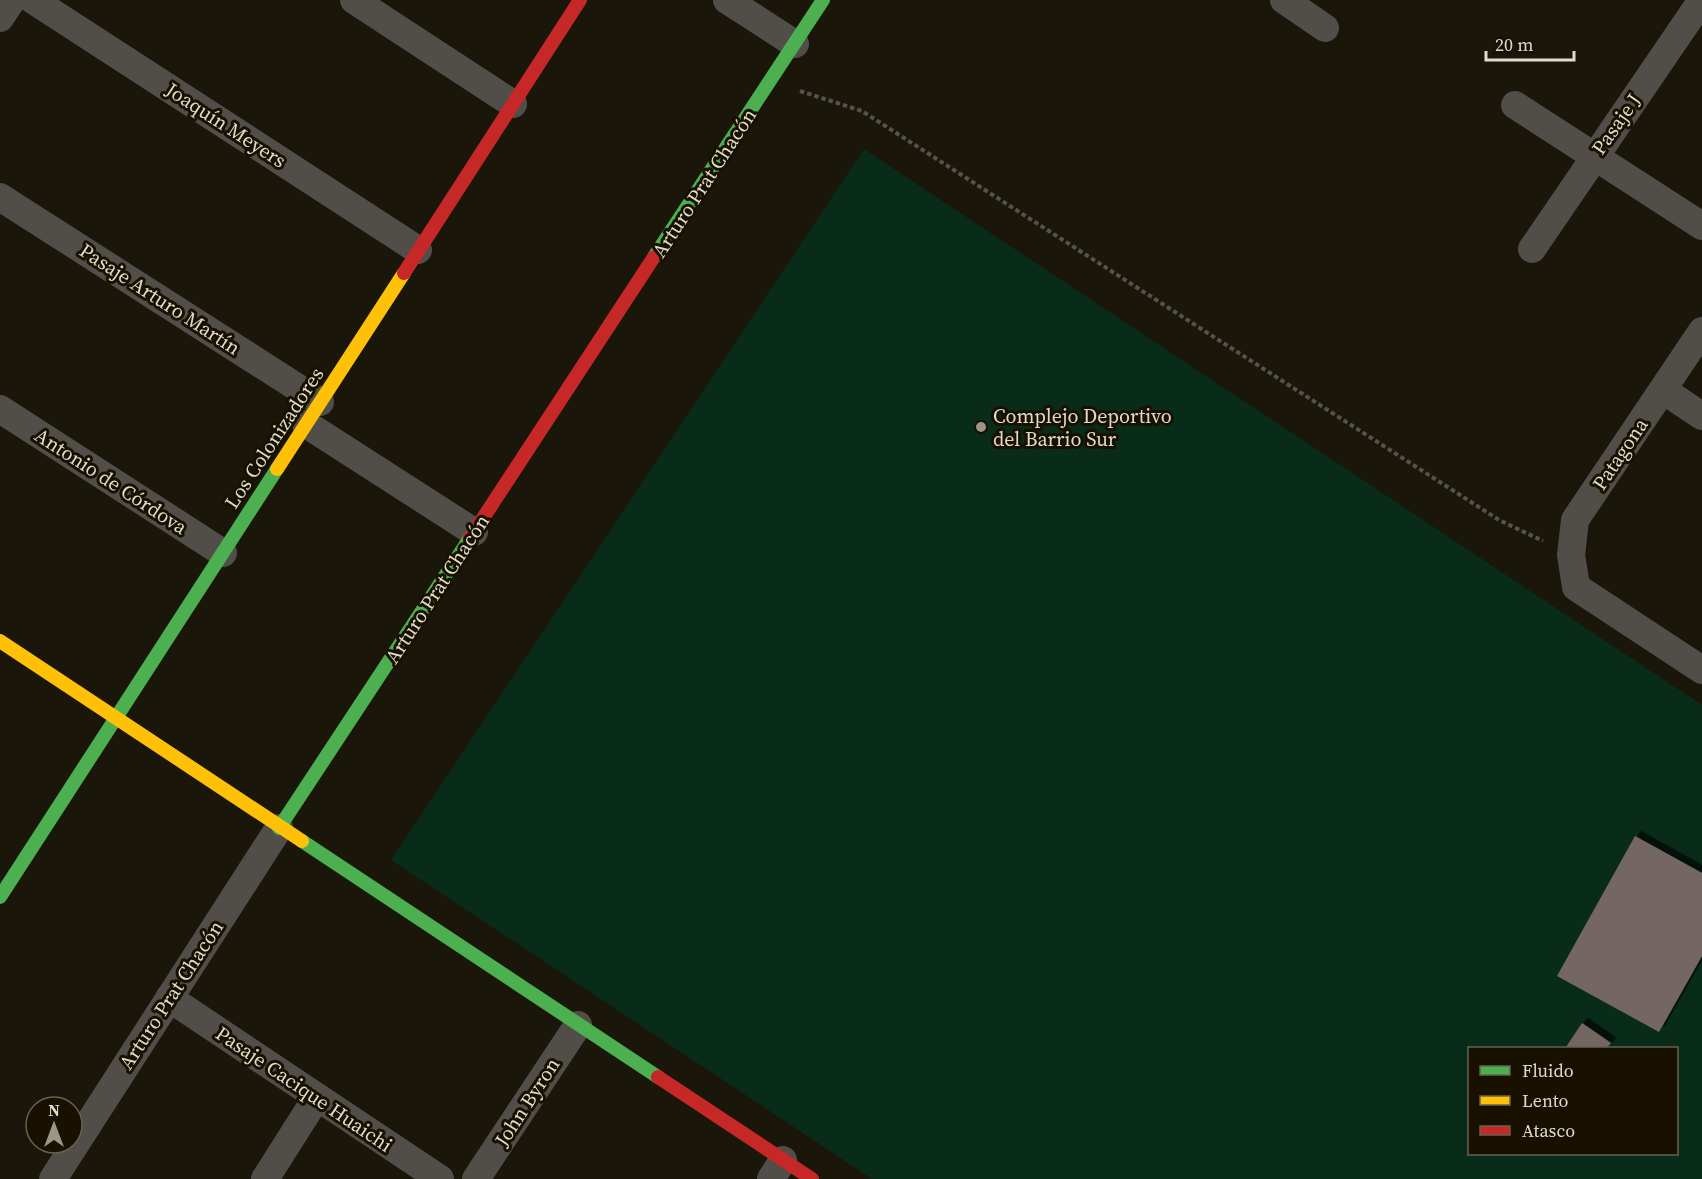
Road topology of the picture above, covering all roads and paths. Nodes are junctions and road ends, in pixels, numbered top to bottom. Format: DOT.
graph roads {
  1 [pos="12,0"];
  2 [pos="33,0"];
  3 [pos="354,0"];
  4 [pos="580,0"];
  5 [pos="727,0"];
  6 [pos="823,0"];
  7 [pos="1284,0"];
  8 [pos="1702,0"];
  9 [pos="0,18"];
  10 [pos="1326,28"];
  11 [pos="795,44"];
  12 [pos="770,81"];
  13 [pos="513,104"];
  14 [pos="1515,105"];
  15 [pos="1594,156"];
  16 [pos="0,197"];
  17 [pos="1702,226"];
  18 [pos="1532,249"];
  19 [pos="418,250"];
  20 [pos="1702,331"];
  21 [pos="1663,390"];
  22 [pos="0,409"];
  23 [pos="313,413"];
  24 [pos="1702,416"];
  25 [pos="474,532"];
  26 [pos="223,553"];
  27 [pos="1571,555"];
  28 [pos="0,641"];
  29 [pos="1702,669"];
  30 [pos="117,717"];
  31 [pos="279,828"];
  32 [pos="2,889"];
  33 [pos="169,998"];
  34 [pos="578,1025"];
  35 [pos="317,1097"];
  36 [pos="777,1169"];
  37 [pos="52,1179"];
  38 [pos="265,1179"];
  39 [pos="440,1179"];
  40 [pos="476,1179"];
  41 [pos="812,1179"];
  1 -- 9 [label="street"];
  2 -- 19 [label="street, Joaquín Meyers"];
  3 -- 13 [label="street"];
  4 -- 13 [label="street, Los Colonizadores"];
  5 -- 11 [label="street"];
  6 -- 11 [label="street, Arturo Prat Chacón"];
  7 -- 10 [label="street"];
  8 -- 15 [label="street, Pasaje J"];
  11 -- 12 [label="street, Arturo Prat Chacón"];
  12 -- 25 [label="street, Arturo Prat Chacón"];
  12 -- 27 [label="path"];
  13 -- 19 [label="street, Los Colonizadores"];
  14 -- 15 [label="street"];
  15 -- 17 [label="street"];
  15 -- 18 [label="street, Pasaje J"];
  16 -- 23 [label="street, Pasaje Arturo Martín"];
  19 -- 23 [label="street, Los Colonizadores"];
  20 -- 21 [label="street, Patagona"];
  21 -- 24 [label="street"];
  21 -- 27 [label="street, Patagona"];
  22 -- 26 [label="street, Antonio de Córdova"];
  23 -- 25 [label="street, Pasaje Arturo Martín"];
  23 -- 26 [label="street, Los Colonizadores"];
  25 -- 31 [label="street, Arturo Prat Chacón"];
  26 -- 30 [label="street, Los Colonizadores"];
  27 -- 29 [label="street, Patagona"];
  28 -- 30 [label="street"];
  30 -- 31 [label="street"];
  30 -- 32 [label="street, Los Colonizadores"];
  31 -- 33 [label="street, Arturo Prat Chacón"];
  31 -- 34 [label="street"];
  33 -- 35 [label="street, Pasaje Cacique Huaichi"];
  33 -- 37 [label="street, Arturo Prat Chacón"];
  34 -- 36 [label="street"];
  34 -- 40 [label="street, John Byron"];
  35 -- 38 [label="street"];
  35 -- 39 [label="street, Pasaje Cacique Huaichi"];
  36 -- 41 [label="street"];
}
